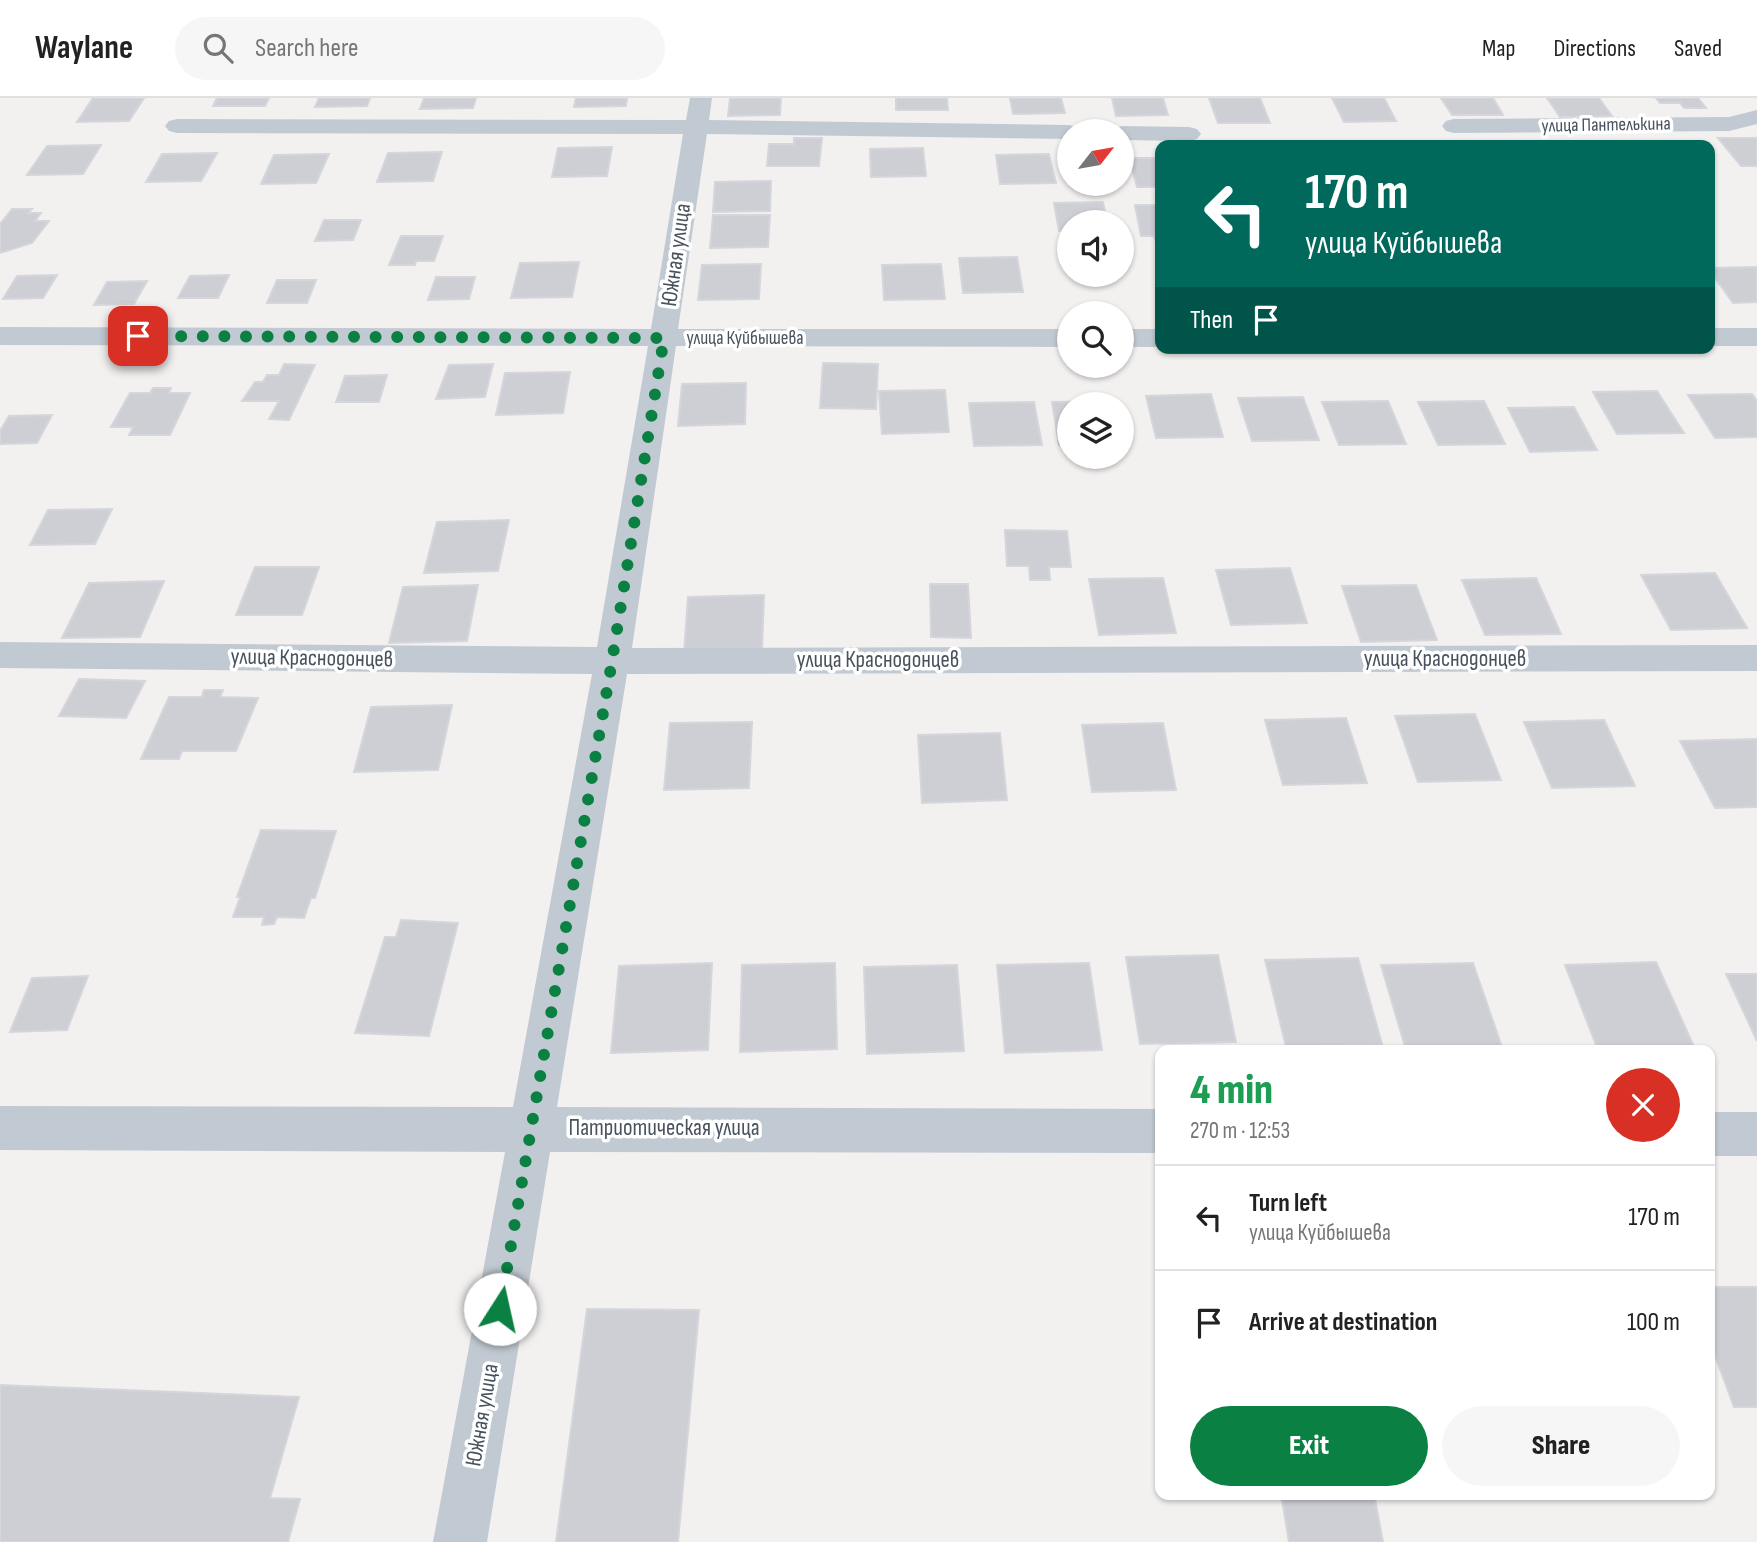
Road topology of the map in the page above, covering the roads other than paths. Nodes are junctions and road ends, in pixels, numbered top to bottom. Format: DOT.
graph roads {
  1 [pos="698,113"];
  2 [pos="1757,117"];
  3 [pos="177,126"];
  4 [pos="1454,127"];
  5 [pos="1057,131"];
  6 [pos="1134,133"];
  7 [pos="1189,134"];
  8 [pos="0,336"];
  9 [pos="1715,337"];
  10 [pos="1757,337"];
  11 [pos="664,338"];
  12 [pos="1057,338"];
  13 [pos="1134,338"];
  14 [pos="1155,338"];
  15 [pos="0,655"];
  16 [pos="1757,658"];
  17 [pos="612,661"];
  18 [pos="531,1127"];
  19 [pos="0,1128"];
  20 [pos="1155,1131"];
  21 [pos="1715,1134"];
  22 [pos="1757,1134"];
  23 [pos="460,1542"];
  1 -- 3 [label="street"];
  1 -- 5 [label="street"];
  1 -- 11 [label="street, Южная улица"];
  2 -- 4 [label="street, улица Пантелькина"];
  6 -- 7 [label="street"];
  8 -- 11 [label="street, улица Куйбышева"];
  9 -- 10 [label="street"];
  11 -- 12 [label="street, улица Куйбышева"];
  11 -- 17 [label="street, Южная улица"];
  13 -- 14 [label="street"];
  15 -- 17 [label="street, улица Краснодонцев"];
  16 -- 17 [label="street, улица Краснодонцев"];
  17 -- 18 [label="street, Южная улица"];
  18 -- 19 [label="street, Патриотическая улица"];
  18 -- 20 [label="street, Патриотическая улица"];
  18 -- 23 [label="street, Южная улица"];
  21 -- 22 [label="street"];
}
